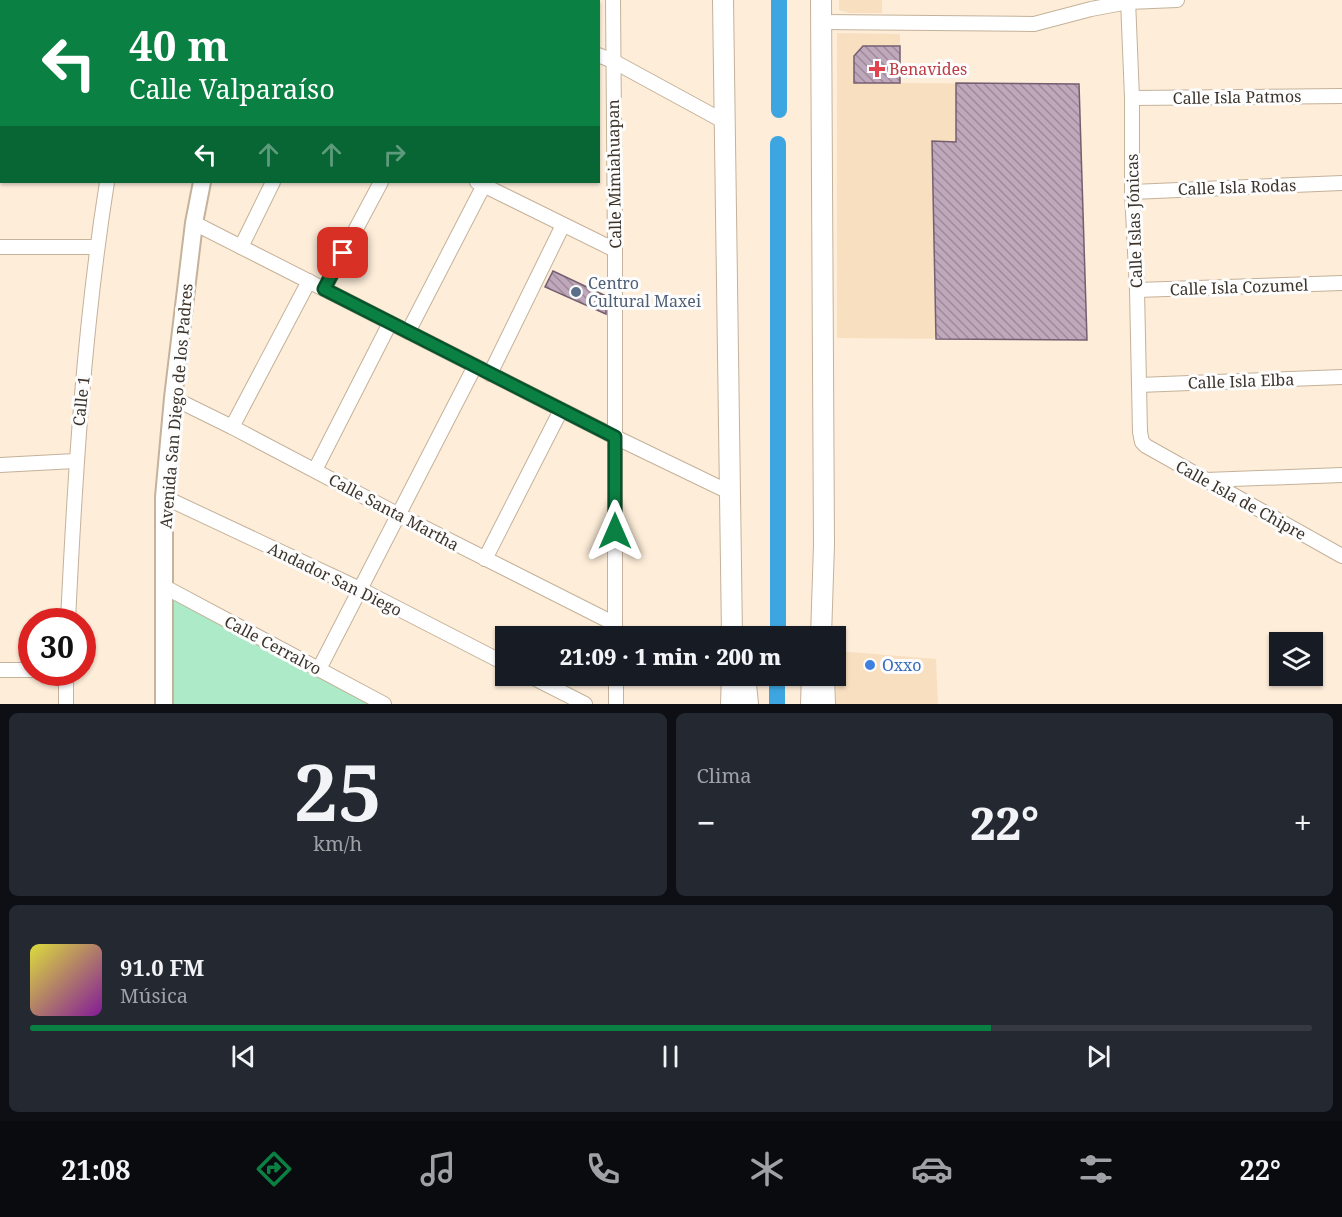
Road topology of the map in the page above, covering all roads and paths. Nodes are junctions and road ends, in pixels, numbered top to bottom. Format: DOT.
graph roads {
  1 [pos="613,0"];
  2 [pos="723,0"];
  3 [pos="821,0"];
  4 [pos="1177,0"];
  5 [pos="1128,1"];
  6 [pos="821,22"];
  7 [pos="600,56"];
  8 [pos="613,60"];
  9 [pos="1342,96"];
  10 [pos="1132,98"];
  11 [pos="724,122"];
  12 [pos="107,183"];
  13 [pos="202,183"];
  14 [pos="273,183"];
  15 [pos="380,183"];
  16 [pos="480,183"];
  17 [pos="1342,183"];
  18 [pos="1132,192"];
  19 [pos="194,223"];
  20 [pos="563,225"];
  21 [pos="0,247"];
  22 [pos="97,247"];
  23 [pos="241,247"];
  24 [pos="615,250"];
  25 [pos="309,281"];
  26 [pos="1342,283"];
  27 [pos="324,289"];
  28 [pos="1137,291"];
  29 [pos="390,323"];
  30 [pos="408,332"];
  31 [pos="475,366"];
  32 [pos="490,374"];
  33 [pos="1342,377"];
  34 [pos="1139,385"];
  35 [pos="173,398"];
  36 [pos="561,410"];
  37 [pos="232,427"];
  38 [pos="615,437"];
  39 [pos="1142,442"];
  40 [pos="75,461"];
  41 [pos="0,465"];
  42 [pos="315,470"];
  43 [pos="1342,475"];
  44 [pos="1205,480"];
  45 [pos="729,492"];
  46 [pos="164,498"];
  47 [pos="399,515"];
  48 [pos="1342,556"];
  49 [pos="485,559"];
  50 [pos="163,586"];
  51 [pos="733,587"];
  52 [pos="360,589"];
  53 [pos="69,608"];
  54 [pos="608,626"];
  55 [pos="615,626"];
  56 [pos="732,626"];
  57 [pos="740,626"];
  58 [pos="821,626"];
  59 [pos="495,657"];
  60 [pos="319,669"];
  61 [pos="0,670"];
  62 [pos="18,670"];
  63 [pos="66,686"];
  64 [pos="550,686"];
  65 [pos="616,686"];
  66 [pos="732,686"];
  67 [pos="746,686"];
  68 [pos="812,686"];
  69 [pos="824,686"];
  70 [pos="66,704"];
  71 [pos="164,704"];
  72 [pos="384,704"];
  73 [pos="585,704"];
  74 [pos="616,704"];
  75 [pos="731,704"];
  76 [pos="748,704"];
  77 [pos="811,704"];
  78 [pos="825,704"];
  1 -- 8 [label="street, Calle Mimiahuapan"];
  2 -- 11 [label="main road"];
  3 -- 6 [label="main road"];
  4 -- 5 [label="street"];
  5 -- 6 [label="street"];
  5 -- 10 [label="street, Calle Islas Jónicas"];
  6 -- 58 [label="main road"];
  7 -- 8 [label="street"];
  8 -- 11 [label="street"];
  8 -- 24 [label="street, Calle Mimiahuapan"];
  9 -- 10 [label="street, Calle Isla Patmos"];
  10 -- 18 [label="street, Calle Islas Jónicas"];
  11 -- 45 [label="main road"];
  12 -- 22 [label="street, Calle 1"];
  13 -- 19 [label="street, Avenida San Diego de los Padres"];
  14 -- 23 [label="street"];
  15 -- 27 [label="street"];
  16 -- 20 [label="street"];
  16 -- 30 [label="street"];
  17 -- 18 [label="street, Calle Isla Rodas"];
  18 -- 28 [label="street, Calle Islas Jónicas"];
  19 -- 23 [label="street"];
  19 -- 35 [label="street, Avenida San Diego de los Padres"];
  20 -- 24 [label="street"];
  20 -- 32 [label="street"];
  21 -- 22 [label="street"];
  22 -- 40 [label="street, Calle 1"];
  23 -- 25 [label="street"];
  24 -- 38 [label="street, Calle Mimiahuapan"];
  25 -- 27 [label="street"];
  25 -- 37 [label="street"];
  26 -- 28 [label="street, Calle Isla Cozumel"];
  27 -- 29 [label="street"];
  28 -- 34 [label="street, Calle Islas Jónicas"];
  29 -- 30 [label="street"];
  29 -- 42 [label="street"];
  30 -- 31 [label="street"];
  31 -- 32 [label="street"];
  31 -- 47 [label="street"];
  32 -- 36 [label="street"];
  33 -- 34 [label="street, Calle Isla Elba"];
  34 -- 39 [label="street, Calle Islas Jónicas"];
  35 -- 37 [label="street, Calle Santa Martha"];
  35 -- 46 [label="street, Avenida San Diego de los Padres"];
  36 -- 38 [label="street"];
  36 -- 49 [label="street"];
  37 -- 42 [label="street, Calle Santa Martha"];
  38 -- 45 [label="street"];
  38 -- 55 [label="street, Calle Mimiahuapan"];
  39 -- 44 [label="street, Calle Isla de Chipre"];
  40 -- 41 [label="street"];
  40 -- 53 [label="street, Calle 1"];
  42 -- 47 [label="street, Calle Santa Martha"];
  43 -- 44 [label="street"];
  44 -- 48 [label="street, Calle Isla de Chipre"];
  45 -- 51 [label="main road"];
  46 -- 50 [label="street, Avenida San Diego de los Padres"];
  46 -- 52 [label="street, Andador San Diego"];
  47 -- 49 [label="street, Calle Santa Martha"];
  47 -- 52 [label="street"];
  49 -- 54 [label="street, Calle Santa Martha"];
  50 -- 60 [label="street, Calle Cerralvo"];
  50 -- 71 [label="street, Avenida San Diego de los Padres"];
  51 -- 56 [label="main road"];
  51 -- 57 [label="main road"];
  52 -- 59 [label="street, Andador San Diego"];
  52 -- 60 [label="street"];
  60 -- 72 [label="street, Calle Cerralvo"];
  61 -- 62 [label="street"];
  63 -- 70 [label="street"];
  64 -- 73 [label="street"];
  65 -- 74 [label="street"];
  66 -- 75 [label="main road"];
  67 -- 76 [label="main road"];
  68 -- 77 [label="main road"];
  69 -- 78 [label="main road"];
}
